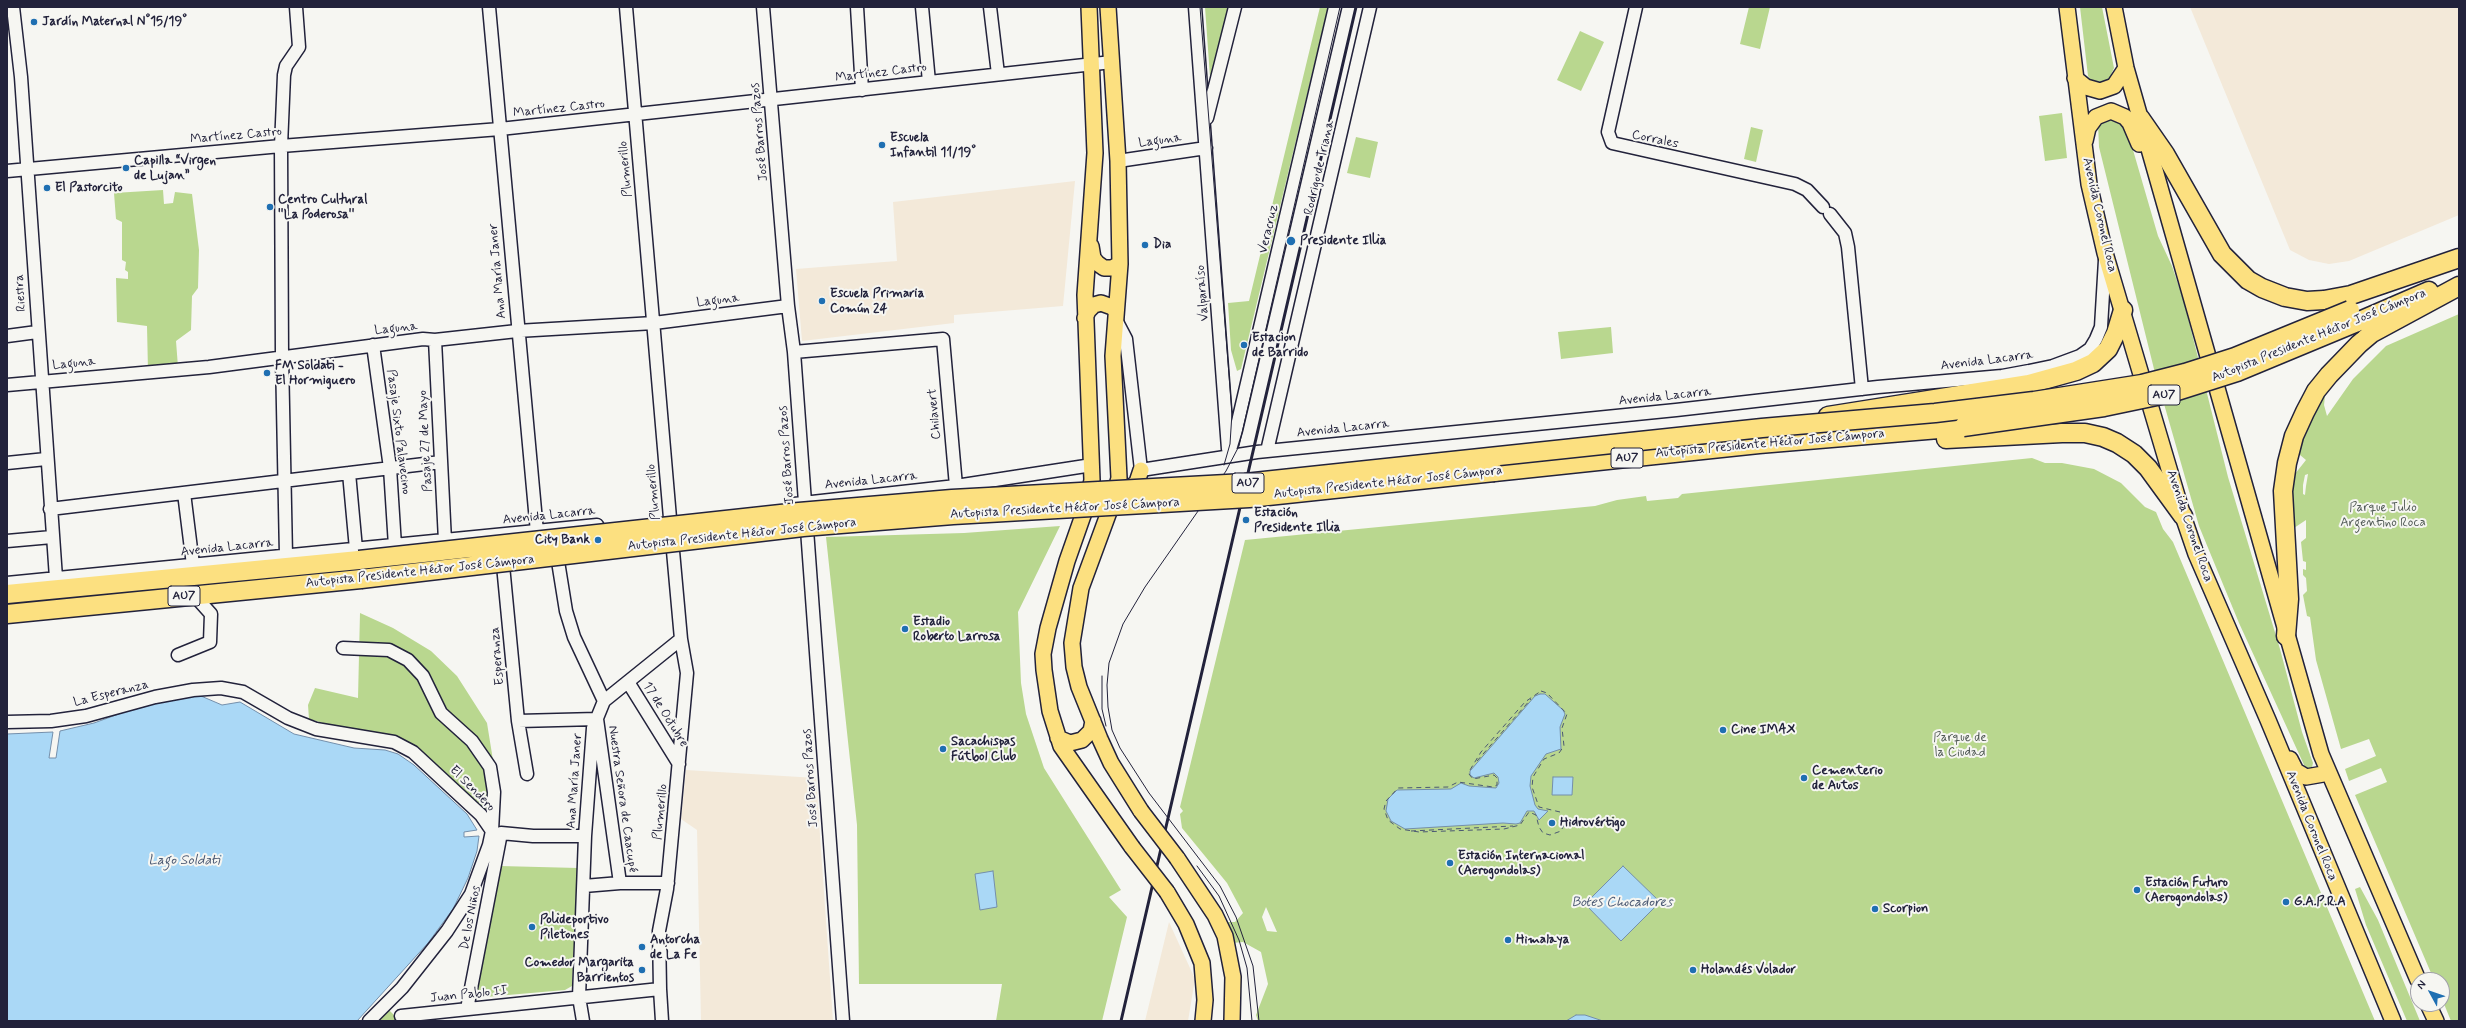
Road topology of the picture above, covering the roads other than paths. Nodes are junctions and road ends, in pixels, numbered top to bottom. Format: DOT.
graph roads {
  1 [pos="13,7"];
  2 [pos="296,7"];
  3 [pos="490,7"];
  4 [pos="626,7"];
  5 [pos="763,7"];
  6 [pos="857,7"];
  7 [pos="922,7"];
  8 [pos="990,7"];
  9 [pos="1089,7"];
  10 [pos="1108,7"];
  11 [pos="1196,7"];
  12 [pos="1235,7"];
  13 [pos="1335,7"];
  14 [pos="1370,7"];
  15 [pos="1636,7"];
  16 [pos="2067,7"];
  17 [pos="2114,7"];
  18 [pos="1112,62"];
  19 [pos="1093,64"];
  20 [pos="2126,68"];
  21 [pos="998,74"];
  22 [pos="2075,78"];
  23 [pos="929,82"];
  24 [pos="862,90"];
  25 [pos="771,99"];
  26 [pos="635,116"];
  27 [pos="2140,118"];
  28 [pos="1205,127"];
  29 [pos="500,129"];
  30 [pos="281,146"];
  31 [pos="2083,147"];
  32 [pos="1206,148"];
  33 [pos="1118,162"];
  34 [pos="28,170"];
  35 [pos="7,171"];
  36 [pos="1089,237"];
  37 [pos="2177,241"];
  38 [pos="2105,253"];
  39 [pos="2459,258"];
  40 [pos="2459,262"];
  41 [pos="1120,264"];
  42 [pos="2459,278"];
  43 [pos="2459,286"];
  44 [pos="788,306"];
  45 [pos="2123,310"];
  46 [pos="1116,315"];
  47 [pos="2352,316"];
  48 [pos="1085,318"];
  49 [pos="654,323"];
  50 [pos="517,331"];
  51 [pos="37,332"];
  52 [pos="7,336"];
  53 [pos="435,340"];
  54 [pos="373,345"];
  55 [pos="794,352"];
  56 [pos="282,357"];
  57 [pos="41,382"];
  58 [pos="7,385"];
  59 [pos="1862,389"];
  60 [pos="1761,436"];
  61 [pos="1267,451"];
  62 [pos="1228,456"];
  63 [pos="46,459"];
  64 [pos="441,462"];
  65 [pos="7,463"];
  66 [pos="1092,465"];
  67 [pos="390,468"];
  68 [pos="1141,470"];
  69 [pos="349,473"];
  70 [pos="284,481"];
  71 [pos="956,486"];
  72 [pos="184,493"];
  73 [pos="1113,500"];
  74 [pos="804,503"];
  75 [pos="50,509"];
  76 [pos="2182,516"];
  77 [pos="670,518"];
  78 [pos="553,529"];
  79 [pos="536,532"];
  80 [pos="500,536"];
  81 [pos="52,537"];
  82 [pos="7,541"];
  83 [pos="445,541"];
  84 [pos="395,546"];
  85 [pos="358,555"];
  86 [pos="286,556"];
  87 [pos="193,565"];
  88 [pos="56,578"];
  89 [pos="7,583"];
  90 [pos="7,594"];
  91 [pos="194,595"];
  92 [pos="7,614"];
  93 [pos="2286,636"];
  94 [pos="681,639"];
  95 [pos="343,648"];
  96 [pos="178,655"];
  97 [pos="628,682"];
  98 [pos="221,688"];
  99 [pos="604,701"];
  100 [pos="597,719"];
  101 [pos="2268,720"];
  102 [pos="518,721"];
  103 [pos="1093,721"];
  104 [pos="7,722"];
  105 [pos="1058,738"];
  106 [pos="680,764"];
  107 [pos="2329,773"];
  108 [pos="527,774"];
  109 [pos="497,832"];
  110 [pos="586,836"];
  111 [pos="620,883"];
  112 [pos="668,883"];
  113 [pos="584,886"];
  114 [pos="2415,972"];
  115 [pos="660,989"];
  116 [pos="580,998"];
  117 [pos="467,1009"];
  118 [pos="401,1016"];
  119 [pos="369,1021"];
  120 [pos="583,1021"];
  121 [pos="662,1021"];
  122 [pos="843,1021"];
  123 [pos="1203,1021"];
  124 [pos="1232,1021"];
  125 [pos="2393,1021"];
  1 -- 34 [label="street, Riestra"];
  2 -- 30 [label="street"];
  3 -- 29 [label="street, Ana María Janer"];
  4 -- 26 [label="street, Plumerillo"];
  5 -- 25 [label="street, José Barros Pazos"];
  6 -- 24 [label="street"];
  7 -- 23 [label="street"];
  8 -- 21 [label="street"];
  9 -- 19 [label="main road"];
  10 -- 18 [label="main road"];
  11 -- 28 [label="street, Valparaíso"];
  12 -- 28 [label="street, Valparaíso"];
  13 -- 62 [label="street, Veracruz"];
  14 -- 61 [label="street, Rodrigo de Triana"];
  15 -- 59 [label="street, Corrales"];
  16 -- 22 [label="main road, Avenida Coronel Roca"];
  17 -- 20 [label="main road"];
  18 -- 19 [label="street, Martínez Castro"];
  18 -- 33 [label="main road"];
  19 -- 21 [label="street, Martínez Castro"];
  19 -- 36 [label="main road"];
  20 -- 22 [label="main road"];
  20 -- 27 [label="main road"];
  21 -- 23 [label="street, Martínez Castro"];
  22 -- 31 [label="main road, Avenida Coronel Roca"];
  23 -- 24 [label="street, Martínez Castro"];
  24 -- 25 [label="street, Martínez Castro"];
  25 -- 26 [label="street, Martínez Castro"];
  25 -- 44 [label="street, José Barros Pazos"];
  26 -- 29 [label="street, Martínez Castro"];
  26 -- 49 [label="street, Plumerillo"];
  27 -- 37 [label="main road"];
  27 -- 39 [label="highway"];
  28 -- 32 [label="street, Valparaíso"];
  29 -- 30 [label="street, Martínez Castro"];
  29 -- 50 [label="street, Ana María Janer"];
  30 -- 34 [label="street, Martínez Castro"];
  30 -- 56 [label="street"];
  31 -- 37 [label="main road"];
  31 -- 38 [label="main road, Avenida Coronel Roca"];
  32 -- 33 [label="street, Laguna"];
  32 -- 62 [label="street, Valparaíso"];
  33 -- 41 [label="main road"];
  34 -- 35 [label="street, Martínez Castro"];
  34 -- 51 [label="street, Riestra"];
  36 -- 41 [label="main road"];
  36 -- 48 [label="main road"];
  37 -- 93 [label="main road"];
  38 -- 45 [label="main road, Avenida Coronel Roca"];
  38 -- 59 [label="street, Avenida Lacarra"];
  40 -- 47 [label="highway, Autopista Presidente Héctor José Cámpora / AU7"];
  41 -- 46 [label="main road"];
  42 -- 47 [label="highway, Autopista Presidente Héctor José Cámpora / AU7"];
  43 -- 93 [label="highway"];
  44 -- 49 [label="street, Laguna"];
  44 -- 55 [label="street, José Barros Pazos"];
  45 -- 60 [label="highway, bridge"];
  45 -- 76 [label="main road, Avenida Coronel Roca"];
  46 -- 48 [label="main road"];
  46 -- 68 [label="street"];
  46 -- 73 [label="main road"];
  47 -- 60 [label="highway, Autopista Presidente Héctor José Cámpora / AU7, bridge"];
  48 -- 66 [label="main road"];
  49 -- 50 [label="street, Laguna"];
  49 -- 77 [label="street, Plumerillo"];
  50 -- 53 [label="street, Laguna"];
  50 -- 79 [label="street, Ana María Janer"];
  51 -- 52 [label="street"];
  51 -- 57 [label="street, Riestra"];
  53 -- 54 [label="street, Laguna"];
  53 -- 64 [label="street, Pasaje 27 de Mayo"];
  54 -- 56 [label="street, Laguna"];
  54 -- 67 [label="street, Pasaje Sixto Palavecino"];
  55 -- 71 [label="street, Chilavert"];
  55 -- 74 [label="street, José Barros Pazos"];
  56 -- 57 [label="street, Laguna"];
  56 -- 70 [label="street"];
  57 -- 58 [label="street, Laguna"];
  57 -- 63 [label="street, Riestra"];
  59 -- 61 [label="street, Avenida Lacarra"];
  60 -- 76 [label="highway"];
  60 -- 85 [label="highway, Autopista Presidente Héctor José Cámpora / AU7, bridge"];
  60 -- 91 [label="highway, Autopista Presidente Héctor José Cámpora / AU7, bridge"];
  61 -- 62 [label="street, Avenida Lacarra"];
  62 -- 68 [label="street, Avenida Lacarra"];
  63 -- 65 [label="street"];
  63 -- 75 [label="street, Riestra"];
  64 -- 67 [label="street"];
  64 -- 83 [label="street, Pasaje 27 de Mayo"];
  66 -- 71 [label="street, Avenida Lacarra"];
  66 -- 105 [label="main road"];
  67 -- 69 [label="street"];
  67 -- 84 [label="street, Pasaje Sixto Palavecino"];
  68 -- 73 [label="main road"];
  69 -- 70 [label="street"];
  69 -- 85 [label="street"];
  70 -- 72 [label="street"];
  70 -- 86 [label="street"];
  71 -- 74 [label="street, Avenida Lacarra"];
  72 -- 75 [label="street"];
  72 -- 87 [label="street"];
  73 -- 103 [label="main road"];
  74 -- 77 [label="street, Avenida Lacarra"];
  74 -- 122 [label="street, José Barros Pazos"];
  75 -- 81 [label="street, Riestra"];
  76 -- 101 [label="main road, Avenida Coronel Roca"];
  77 -- 78 [label="street, Avenida Lacarra"];
  77 -- 94 [label="street, Plumerillo"];
  78 -- 79 [label="street, Avenida Lacarra"];
  78 -- 99 [label="street"];
  79 -- 80 [label="street, Avenida Lacarra"];
  80 -- 83 [label="street, Avenida Lacarra"];
  80 -- 102 [label="street, Esperanza"];
  81 -- 82 [label="street"];
  81 -- 88 [label="street, Riestra"];
  83 -- 84 [label="street, Avenida Lacarra"];
  84 -- 85 [label="street, Avenida Lacarra"];
  85 -- 86 [label="street, Avenida Lacarra"];
  85 -- 90 [label="highway, Autopista Presidente Héctor José Cámpora / AU7"];
  86 -- 87 [label="street, Avenida Lacarra"];
  87 -- 88 [label="street, Avenida Lacarra"];
  88 -- 89 [label="street, Avenida Lacarra"];
  91 -- 92 [label="highway, Autopista Presidente Héctor José Cámpora / AU7"];
  91 -- 96 [label="street"];
  93 -- 107 [label="main road"];
  94 -- 97 [label="street"];
  94 -- 106 [label="street, Plumerillo"];
  95 -- 109 [label="street"];
  97 -- 99 [label="street"];
  97 -- 106 [label="street, 17 de Octubre"];
  98 -- 104 [label="street, La Esperanza"];
  98 -- 109 [label="street, El Sendero"];
  99 -- 100 [label="street, Ana María Janer"];
  100 -- 102 [label="street"];
  100 -- 110 [label="street, Ana María Janer"];
  100 -- 111 [label="street, Nuestra Señora de Caacupé"];
  101 -- 107 [label="main road"];
  101 -- 125 [label="main road, Avenida Coronel Roca"];
  102 -- 108 [label="street, Esperanza"];
  103 -- 105 [label="main road"];
  103 -- 124 [label="main road, bridge"];
  105 -- 123 [label="main road, bridge"];
  106 -- 112 [label="street, Plumerillo"];
  107 -- 114 [label="main road"];
  109 -- 110 [label="street"];
  109 -- 117 [label="street, De los Niños"];
  109 -- 119 [label="street, El Sendero"];
  110 -- 113 [label="street, Ana María Janer"];
  111 -- 112 [label="street"];
  111 -- 113 [label="street"];
  112 -- 115 [label="street, Plumerillo"];
  113 -- 116 [label="street, Ana María Janer"];
  115 -- 116 [label="street, Juan Pablo II"];
  115 -- 121 [label="street, Plumerillo"];
  116 -- 117 [label="street, Juan Pablo II"];
  116 -- 120 [label="street, Ana María Janer"];
  117 -- 118 [label="street, Juan Pablo II"];
}
